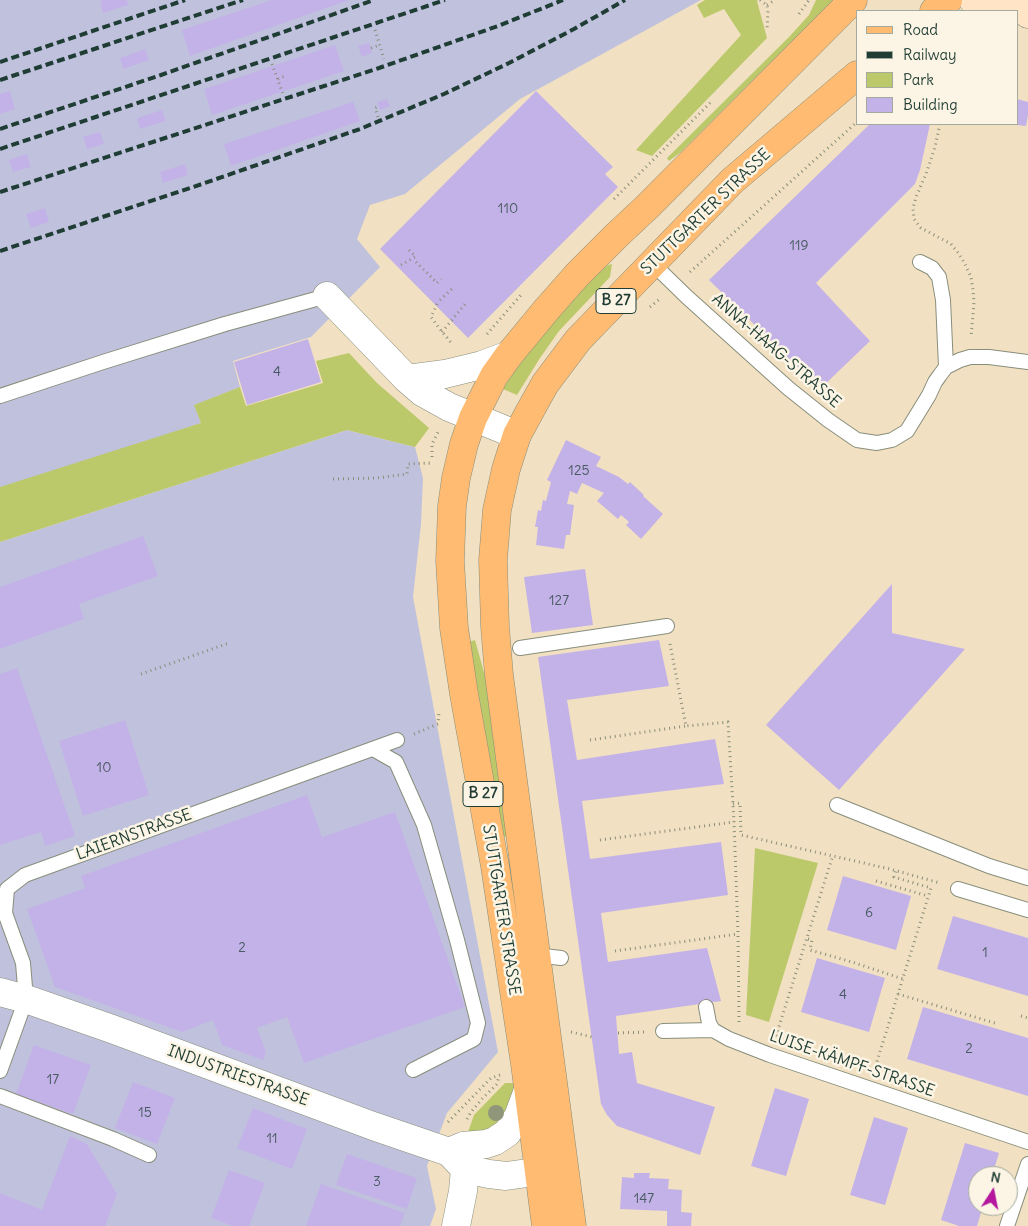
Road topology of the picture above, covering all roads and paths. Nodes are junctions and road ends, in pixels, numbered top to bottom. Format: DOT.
graph roads {
  1 [pos="760,0"];
  2 [pos="775,0"];
  3 [pos="809,0"];
  4 [pos="948,0"];
  5 [pos="973,0"];
  6 [pos="1012,0"];
  7 [pos="853,1"];
  8 [pos="767,6"];
  9 [pos="935,10"];
  10 [pos="992,10"];
  11 [pos="1028,14"];
  12 [pos="796,19"];
  13 [pos="375,30"];
  14 [pos="767,30"];
  15 [pos="380,45"];
  16 [pos="371,48"];
  17 [pos="384,59"];
  18 [pos="272,64"];
  19 [pos="287,75"];
  20 [pos="856,75"];
  21 [pos="278,78"];
  22 [pos="283,94"];
  23 [pos="374,103"];
  24 [pos="378,117"];
  25 [pos="856,123"];
  26 [pos="940,125"];
  27 [pos="410,250"];
  28 [pos="416,262"];
  29 [pos="920,262"];
  30 [pos="652,263"];
  31 [pos="401,265"];
  32 [pos="442,279"];
  33 [pos="676,285"];
  34 [pos="452,289"];
  35 [pos="327,296"];
  36 [pos="440,300"];
  37 [pos="466,303"];
  38 [pos="436,304"];
  39 [pos="648,309"];
  40 [pos="442,332"];
  41 [pos="457,348"];
  42 [pos="509,355"];
  43 [pos="970,358"];
  44 [pos="1028,362"];
  45 [pos="946,366"];
  46 [pos="407,379"];
  47 [pos="0,396"];
  48 [pos="473,418"];
  49 [pos="517,435"];
  50 [pos="432,463"];
  51 [pos="333,479"];
  52 [pos="668,631"];
  53 [pos="229,643"];
  54 [pos="520,648"];
  55 [pos="141,674"];
  56 [pos="439,706"];
  57 [pos="686,726"];
  58 [pos="397,740"];
  59 [pos="590,740"];
  60 [pos="373,749"];
  61 [pos="733,804"];
  62 [pos="837,805"];
  63 [pos="734,822"];
  64 [pos="600,840"];
  65 [pos="833,856"];
  66 [pos="896,870"];
  67 [pos="1028,878"];
  68 [pos="876,881"];
  69 [pos="958,889"];
  70 [pos="928,896"];
  71 [pos="1028,910"];
  72 [pos="738,934"];
  73 [pos="808,939"];
  74 [pos="615,951"];
  75 [pos="903,978"];
  76 [pos="0,992"];
  77 [pos="898,994"];
  78 [pos="26,999"];
  79 [pos="706,1007"];
  80 [pos="1021,1016"];
  81 [pos="1028,1018"];
  82 [pos="998,1024"];
  83 [pos="663,1030"];
  84 [pos="713,1030"];
  85 [pos="571,1032"];
  86 [pos="618,1034"];
  87 [pos="592,1037"];
  88 [pos="739,1043"];
  89 [pos="770,1055"];
  90 [pos="414,1070"];
  91 [pos="0,1071"];
  92 [pos="869,1089"];
  93 [pos="528,1090"];
  94 [pos="0,1096"];
  95 [pos="1028,1142"];
  96 [pos="149,1155"];
  97 [pos="457,1160"];
  98 [pos="1028,1164"];
  99 [pos="551,1170"];
  100 [pos="456,1226"];
  101 [pos="546,1226"];
  102 [pos="572,1226"];
  103 [pos="1006,1226"];
  1 -- 8 [label="path"];
  2 -- 8 [label="path"];
  3 -- 12 [label="path"];
  4 -- 9 [label="main road"];
  5 -- 10 [label="main road"];
  6 -- 11 [label="main road"];
  7 -- 42 [label="main road, STUTTGARTER STRASSE / B 27"];
  8 -- 14 [label="path"];
  13 -- 15 [label="path"];
  15 -- 16 [label="path"];
  15 -- 17 [label="path"];
  18 -- 21 [label="path"];
  19 -- 21 [label="path"];
  20 -- 30 [label="main road, STUTTGARTER STRASSE / B 27"];
  21 -- 22 [label="path"];
  23 -- 24 [label="path"];
  25 -- 33 [label="path"];
  26 -- 43 [label="path"];
  27 -- 31 [label="path"];
  28 -- 32 [label="path"];
  29 -- 45 [label="lane"];
  30 -- 33 [label="lane, ANNA-HAAG-STRASSE"];
  30 -- 49 [label="main road, STUTTGARTER STRASSE / B 27"];
  33 -- 39 [label="path"];
  33 -- 45 [label="lane, ANNA-HAAG-STRASSE"];
  34 -- 36 [label="path"];
  35 -- 46 [label="street"];
  35 -- 47 [label="lane"];
  37 -- 40 [label="path"];
  38 -- 40 [label="path"];
  40 -- 41 [label="path"];
  42 -- 46 [label="street"];
  42 -- 48 [label="main road, STUTTGARTER STRASSE / B 27"];
  43 -- 44 [label="lane"];
  43 -- 45 [label="lane"];
  46 -- 48 [label="street"];
  48 -- 49 [label="street"];
  48 -- 93 [label="main road, STUTTGARTER STRASSE / B 27"];
  49 -- 99 [label="main road, STUTTGARTER STRASSE / B 27"];
  50 -- 51 [label="path"];
  52 -- 54 [label="lane"];
  52 -- 57 [label="path"];
  53 -- 55 [label="path"];
  56 -- 58 [label="path"];
  57 -- 59 [label="path"];
  57 -- 61 [label="path"];
  58 -- 60 [label="lane, LAIERNSTRASSE"];
  60 -- 78 [label="lane, LAIERNSTRASSE"];
  60 -- 90 [label="lane"];
  61 -- 63 [label="path"];
  61 -- 65 [label="path"];
  62 -- 67 [label="lane"];
  63 -- 64 [label="path"];
  63 -- 72 [label="path"];
  65 -- 66 [label="path"];
  65 -- 73 [label="path"];
  66 -- 69 [label="path"];
  66 -- 70 [label="path"];
  68 -- 70 [label="path"];
  69 -- 71 [label="lane"];
  70 -- 75 [label="path"];
  72 -- 74 [label="path"];
  72 -- 88 [label="path"];
  73 -- 75 [label="path"];
  73 -- 89 [label="path"];
  75 -- 77 [label="path"];
  76 -- 78 [label="street"];
  77 -- 82 [label="path"];
  77 -- 92 [label="path"];
  78 -- 91 [label="lane"];
  78 -- 97 [label="street, INDUSTRIESTRASSE"];
  79 -- 84 [label="lane"];
  80 -- 81 [label="path"];
  83 -- 84 [label="lane, LUISE-KÄMPF-STRASSE"];
  83 -- 86 [label="path"];
  84 -- 88 [label="lane, LUISE-KÄMPF-STRASSE"];
  85 -- 87 [label="path"];
  88 -- 89 [label="lane, LUISE-KÄMPF-STRASSE"];
  89 -- 92 [label="lane, LUISE-KÄMPF-STRASSE"];
  92 -- 95 [label="lane, LUISE-KÄMPF-STRASSE"];
  93 -- 97 [label="street"];
  93 -- 99 [label="main road, STUTTGARTER STRASSE / B 27"];
  94 -- 96 [label="lane"];
  97 -- 99 [label="street, INDUSTRIESTRASSE"];
  97 -- 100 [label="street"];
  98 -- 103 [label="lane"];
  99 -- 101 [label="main road, STUTTGARTER STRASSE / B 27"];
  99 -- 102 [label="main road, STUTTGARTER STRASSE / B 27"];
}
